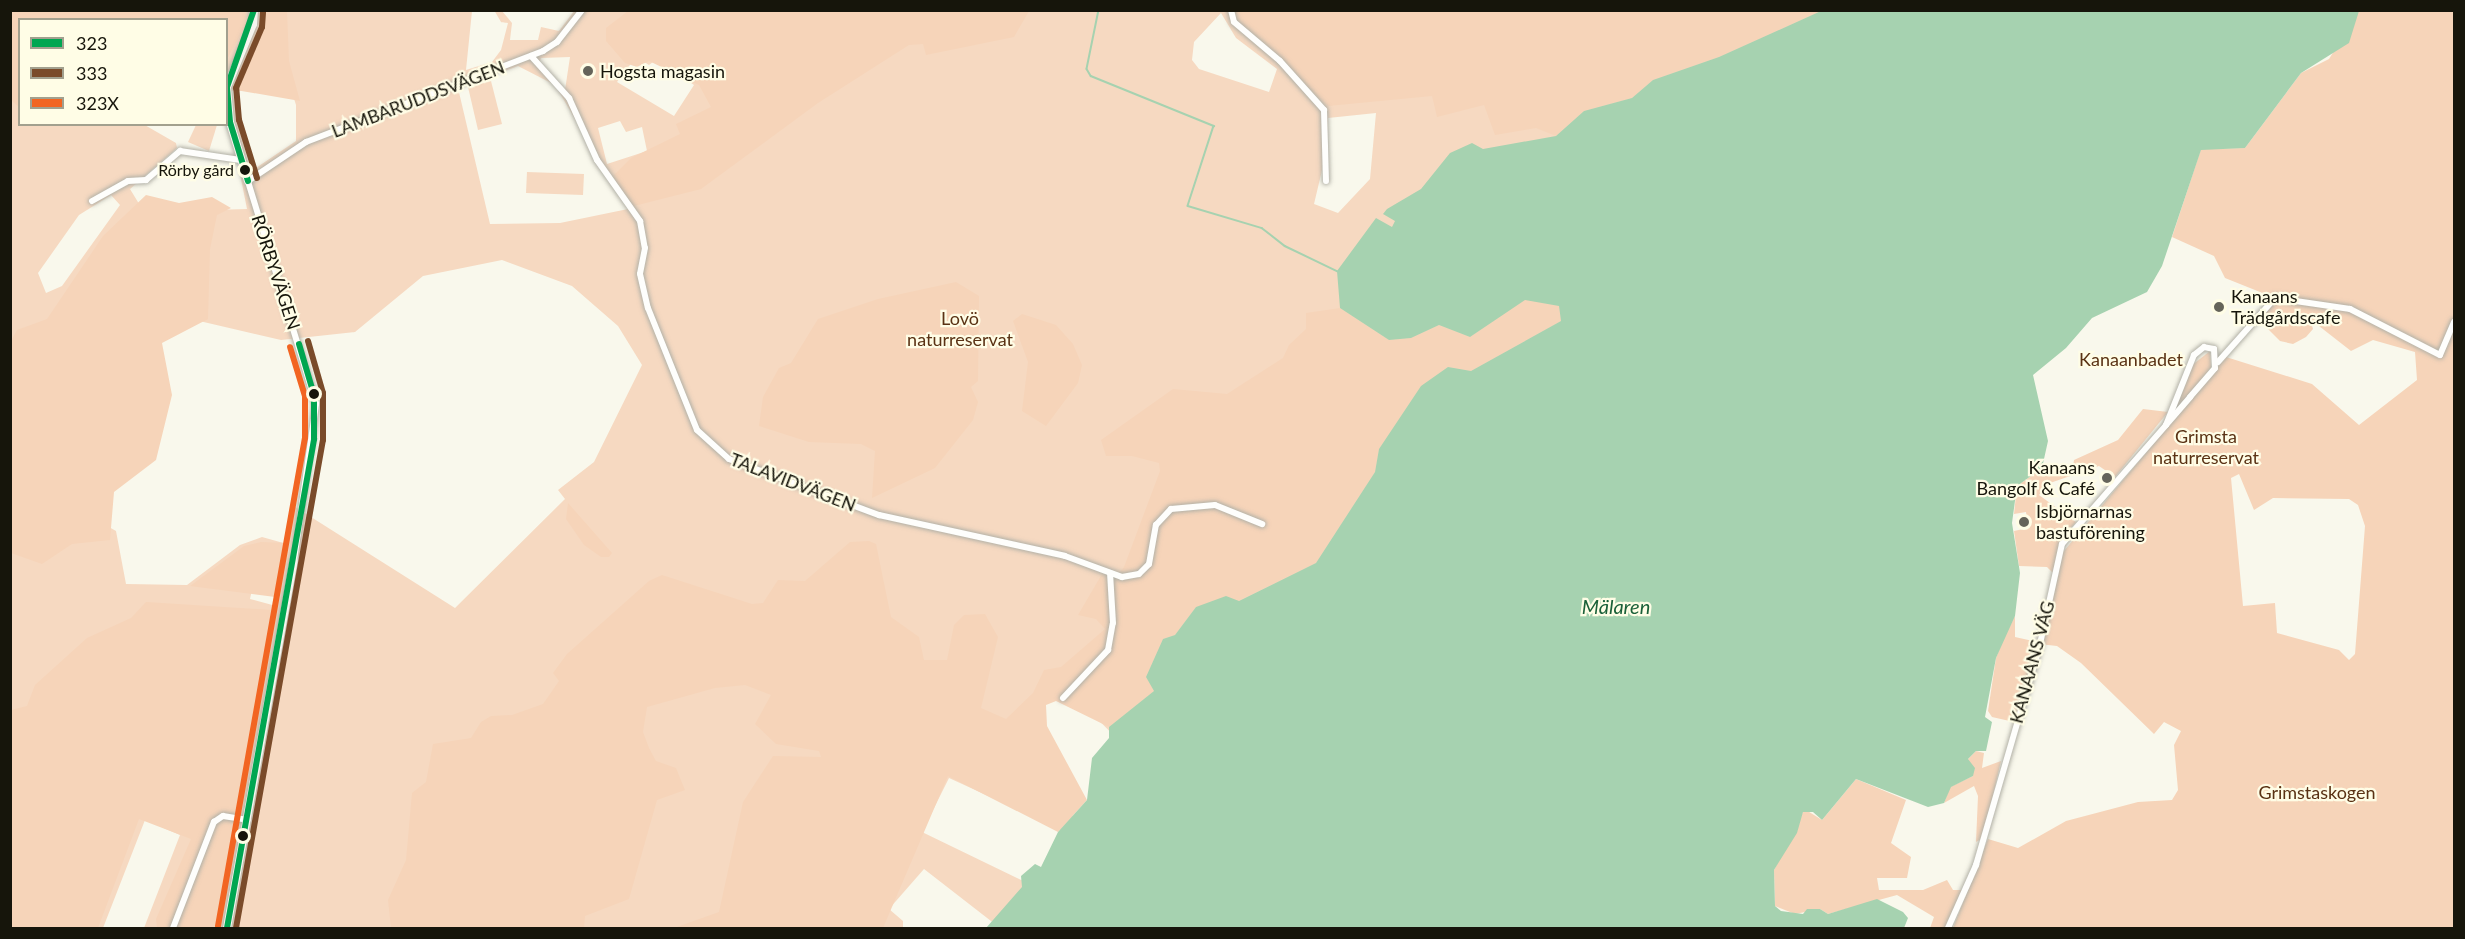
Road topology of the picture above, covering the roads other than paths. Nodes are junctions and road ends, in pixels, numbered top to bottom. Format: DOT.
graph roads {
  1 [pos="254,10"];
  2 [pos="582,10"];
  3 [pos="1231,10"];
  4 [pos="531,56"];
  5 [pos="228,85"];
  6 [pos="228,93"];
  7 [pos="240,160"];
  8 [pos="248,181"];
  9 [pos="1326,181"];
  10 [pos="92,201"];
  11 [pos="2454,322"];
  12 [pos="2218,362"];
  13 [pos="2166,425"];
  14 [pos="1262,524"];
  15 [pos="294,561"];
  16 [pos="1110,573"];
  17 [pos="1064,698"];
  18 [pos="248,820"];
  19 [pos="173,928"];
  20 [pos="227,928"];
  21 [pos="1948,928"];
  1 -- 5 [label="street, RÖRBYVÄGEN"];
  2 -- 4 [label="street, LAMBARUDDSVÄGEN"];
  3 -- 9 [label="street"];
  4 -- 8 [label="street, LAMBARUDDSVÄGEN"];
  4 -- 16 [label="street, TALAVIDVÄGEN"];
  6 -- 7 [label="street, RÖRBYVÄGEN"];
  7 -- 8 [label="street, RÖRBYVÄGEN"];
  7 -- 10 [label="street"];
  8 -- 15 [label="street, RÖRBYVÄGEN"];
  11 -- 12 [label="street"];
  12 -- 13 [label="street, KANAANS VÄG"];
  12 -- 13 [label="street, KANAANS VÄG"];
  13 -- 21 [label="street, KANAANS VÄG"];
  14 -- 16 [label="street, TALAVIDVÄGEN"];
  15 -- 18 [label="street, RÖRBYVÄGEN"];
  16 -- 17 [label="street"];
  18 -- 19 [label="street"];
  18 -- 20 [label="street, RÖRBYVÄGEN"];
}
